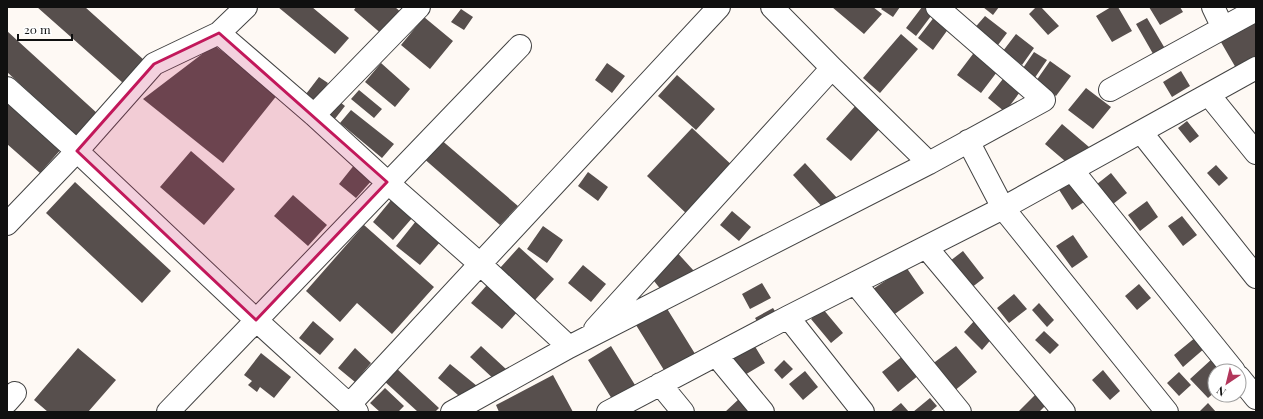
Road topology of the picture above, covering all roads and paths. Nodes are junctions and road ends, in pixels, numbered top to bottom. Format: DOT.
graph roads {
  1 [pos="246,7"];
  2 [pos="418,7"];
  3 [pos="718,7"];
  4 [pos="772,7"];
  5 [pos="937,7"];
  6 [pos="1213,7"];
  7 [pos="1256,10"];
  8 [pos="1223,28"];
  9 [pos="219,33"];
  10 [pos="520,46"];
  11 [pos="832,68"];
  12 [pos="1256,68"];
  13 [pos="7,88"];
  14 [pos="1110,90"];
  15 [pos="1209,95"];
  16 [pos="314,115"];
  17 [pos="1141,132"];
  18 [pos="968,141"];
  19 [pos="77,151"];
  20 [pos="1256,154"];
  21 [pos="929,163"];
  22 [pos="1072,170"];
  23 [pos="387,182"];
  24 [pos="1003,208"];
  25 [pos="7,224"];
  26 [pos="926,247"];
  27 [pos="480,264"];
  28 [pos="1256,277"];
  29 [pos="855,283"];
  30 [pos="788,317"];
  31 [pos="256,320"];
  32 [pos="577,343"];
  33 [pos="716,355"];
  34 [pos="1228,363"];
  35 [pos="660,384"];
  36 [pos="1247,387"];
  37 [pos="1256,398"];
  38 [pos="353,408"];
  39 [pos="168,412"];
  40 [pos="452,412"];
  41 [pos="608,412"];
  42 [pos="683,412"];
  43 [pos="763,412"];
  44 [pos="863,412"];
  45 [pos="960,412"];
  46 [pos="1064,412"];
  47 [pos="1167,412"];
  1 -- 9 [label="street"];
  2 -- 16 [label="street"];
  3 -- 27 [label="street"];
  4 -- 11 [label="street"];
  5 -- 18 [label="street"];
  6 -- 8 [label="street"];
  7 -- 8 [label="street"];
  8 -- 14 [label="street"];
  9 -- 16 [label="street"];
  9 -- 19 [label="street"];
  10 -- 23 [label="street"];
  11 -- 21 [label="street"];
  11 -- 32 [label="street"];
  12 -- 15 [label="street"];
  13 -- 19 [label="street"];
  15 -- 17 [label="street"];
  15 -- 20 [label="street"];
  16 -- 23 [label="street"];
  17 -- 22 [label="street"];
  17 -- 28 [label="street"];
  18 -- 21 [label="street"];
  18 -- 24 [label="street"];
  19 -- 25 [label="street"];
  19 -- 31 [label="street"];
  21 -- 32 [label="street"];
  22 -- 24 [label="street"];
  22 -- 34 [label="street"];
  23 -- 27 [label="street"];
  23 -- 31 [label="street"];
  24 -- 26 [label="street"];
  24 -- 47 [label="street"];
  26 -- 29 [label="street"];
  26 -- 46 [label="street"];
  27 -- 32 [label="street"];
  27 -- 38 [label="street"];
  29 -- 30 [label="street"];
  29 -- 45 [label="street"];
  30 -- 33 [label="street"];
  30 -- 44 [label="street"];
  31 -- 38 [label="street"];
  31 -- 39 [label="street"];
  32 -- 40 [label="street"];
  33 -- 35 [label="street"];
  33 -- 43 [label="street"];
  35 -- 41 [label="street"];
  35 -- 42 [label="street"];
  36 -- 37 [label="street"];
}
